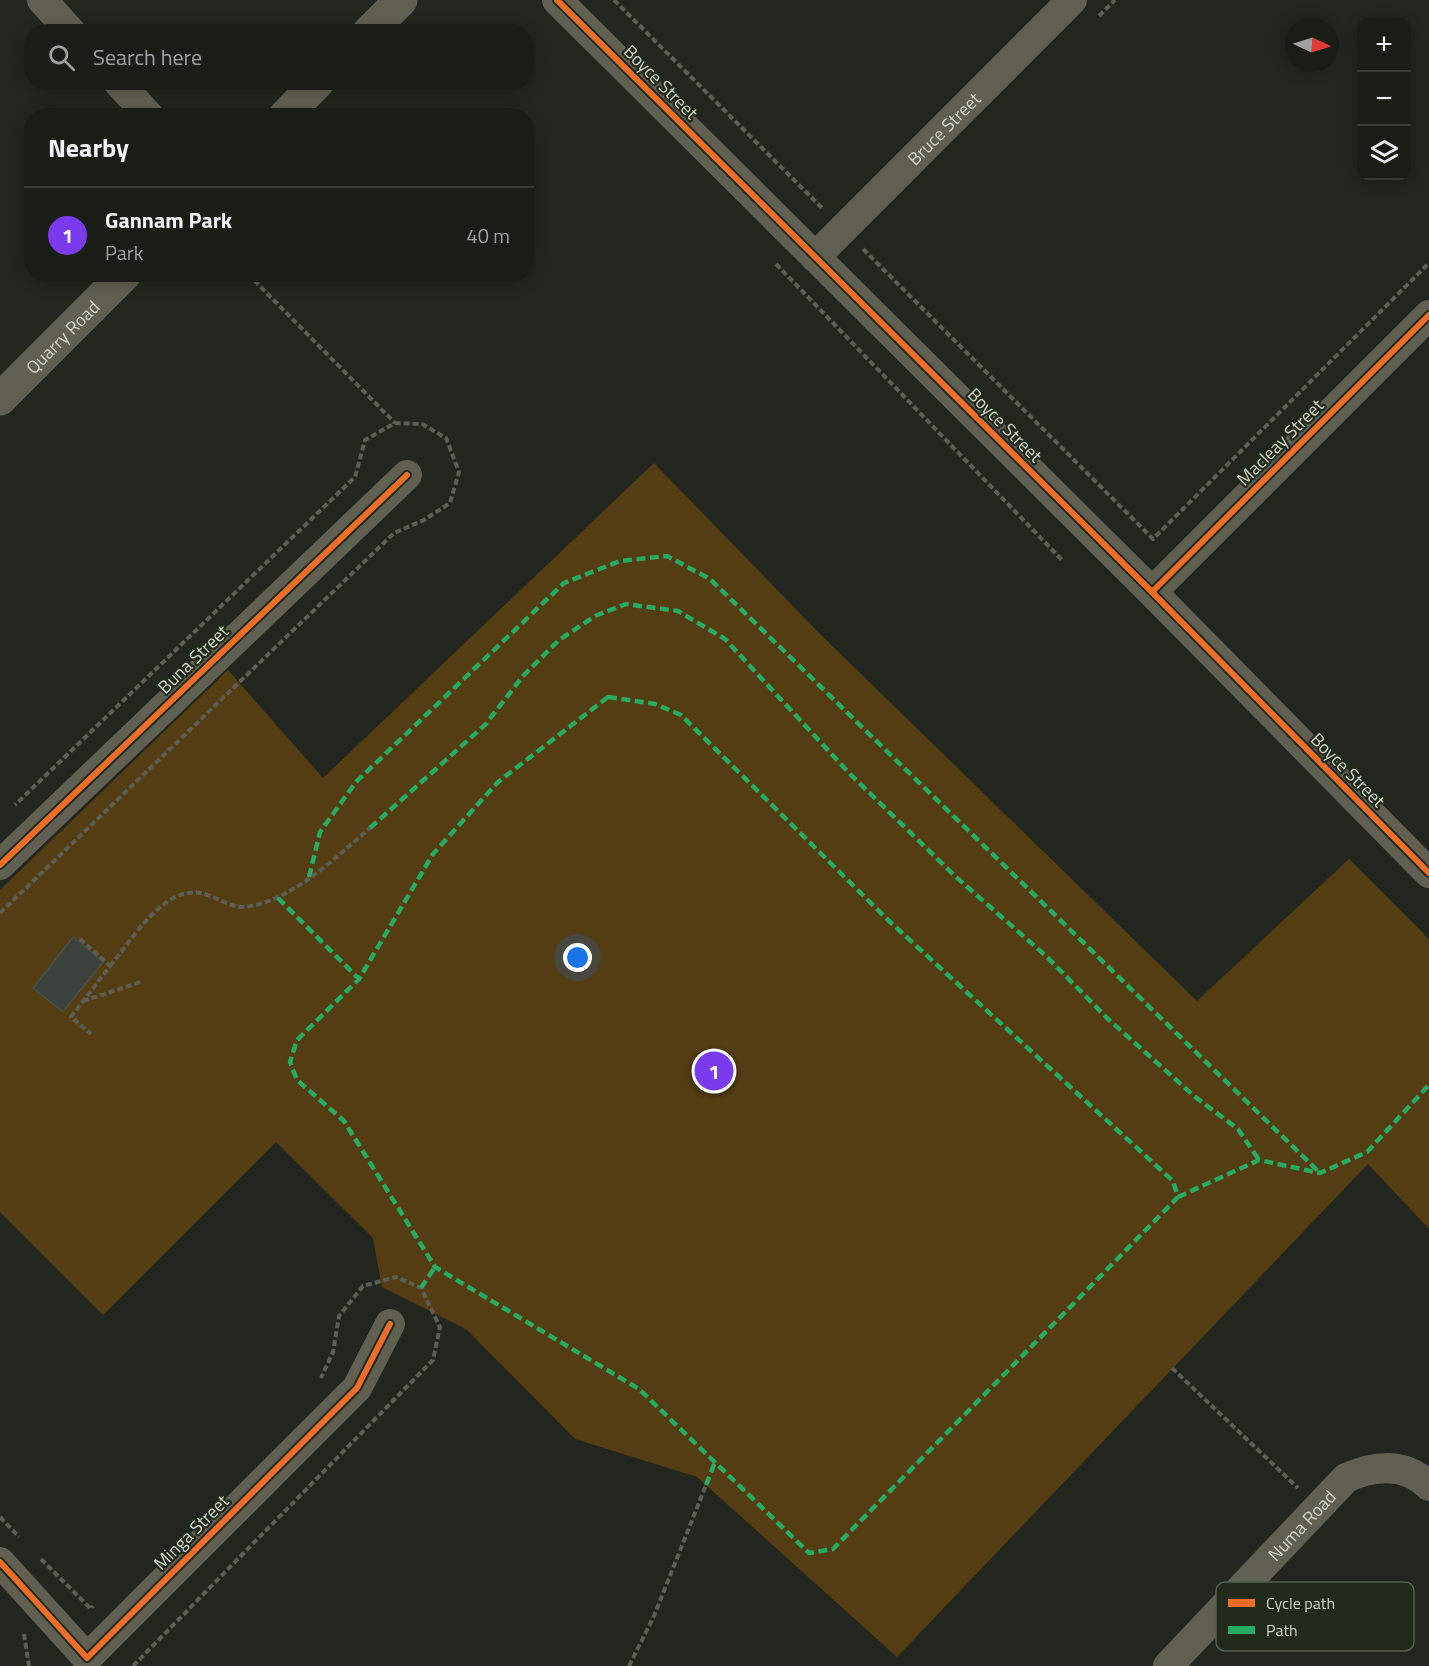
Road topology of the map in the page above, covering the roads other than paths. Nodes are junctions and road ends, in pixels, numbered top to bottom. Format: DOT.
graph roads {
  1 [pos="42,0"];
  2 [pos="401,0"];
  3 [pos="557,0"];
  4 [pos="1072,0"];
  5 [pos="64,24"];
  6 [pos="377,24"];
  7 [pos="125,90"];
  8 [pos="310,90"];
  9 [pos="142,108"];
  10 [pos="293,108"];
  11 [pos="815,257"];
  12 [pos="117,282"];
  13 [pos="1429,315"];
  14 [pos="0,399"];
  15 [pos="408,475"];
  16 [pos="1152,592"];
  17 [pos="0,865"];
  18 [pos="1429,873"];
  19 [pos="390,1324"];
  20 [pos="1429,1486"];
  21 [pos="0,1562"];
  22 [pos="1248,1582"];
  23 [pos="1216,1615"];
  24 [pos="1168,1666"];
  1 -- 5 [label="street"];
  2 -- 6 [label="street"];
  3 -- 11 [label="street, Boyce Street"];
  4 -- 11 [label="street, Bruce Street"];
  7 -- 9 [label="street"];
  8 -- 10 [label="street"];
  11 -- 16 [label="street, Boyce Street"];
  12 -- 14 [label="street, Quarry Road"];
  13 -- 16 [label="street, Macleay Street"];
  15 -- 17 [label="street, Buna Street"];
  16 -- 18 [label="street, Boyce Street"];
  19 -- 21 [label="street, Minga Street"];
  20 -- 22 [label="street, Numa Road"];
  23 -- 24 [label="street, Numa Road"];
}
